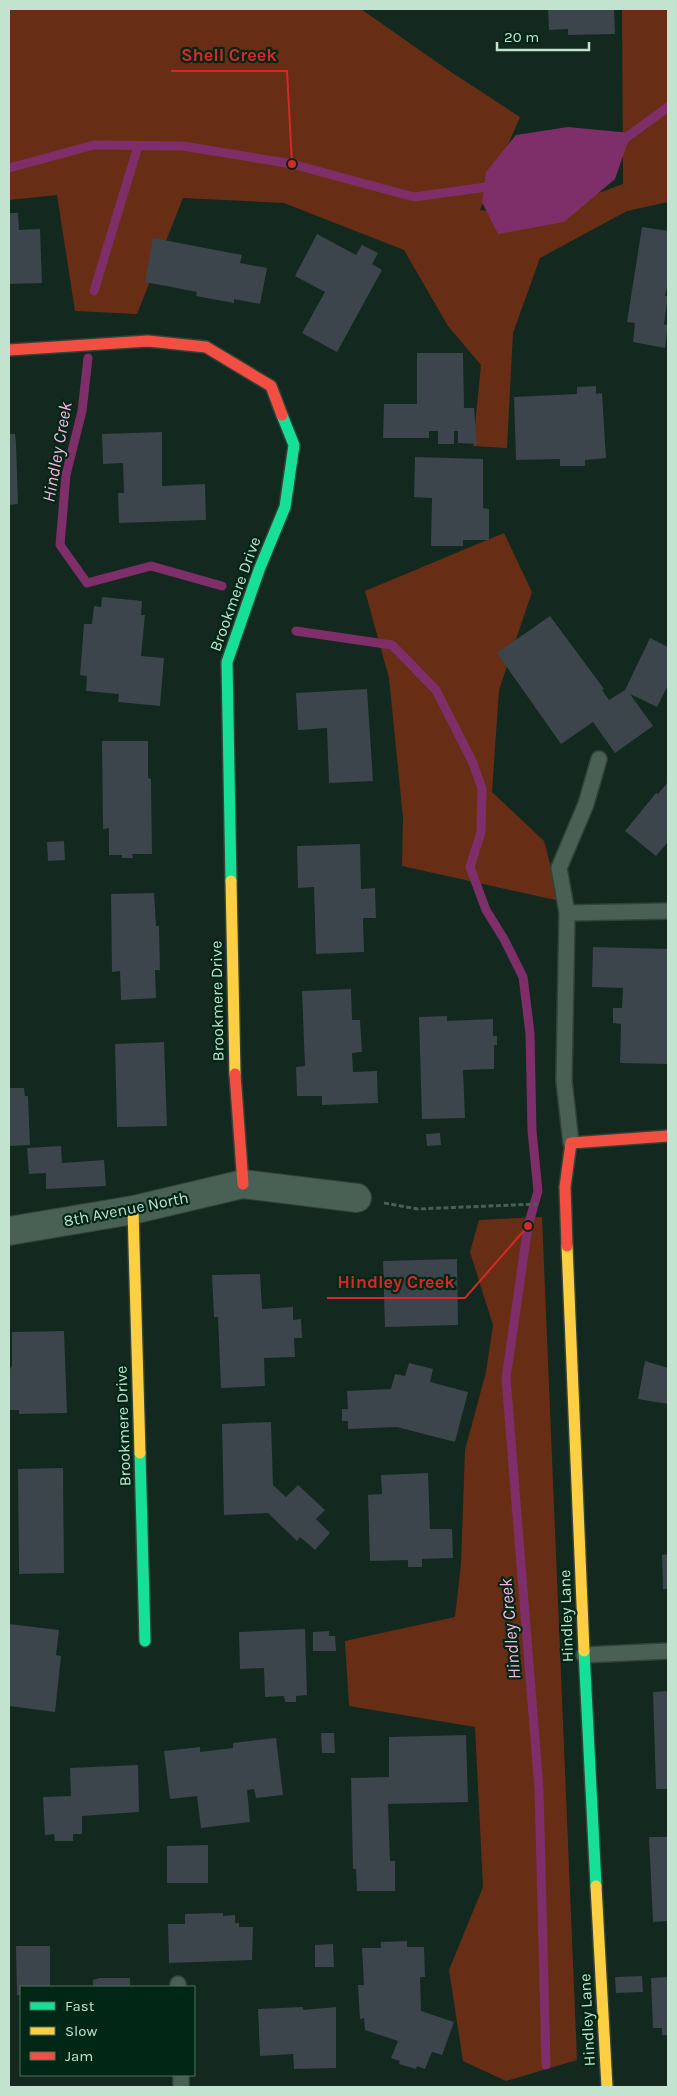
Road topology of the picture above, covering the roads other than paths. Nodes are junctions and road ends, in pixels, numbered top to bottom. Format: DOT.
graph roads {
  1 [pos="9,350"];
  2 [pos="599,759"];
  3 [pos="668,911"];
  4 [pos="567,913"];
  5 [pos="668,1136"];
  6 [pos="571,1143"];
  7 [pos="243,1184"];
  8 [pos="357,1198"];
  9 [pos="133,1210"];
  10 [pos="9,1231"];
  11 [pos="145,1641"];
  12 [pos="668,1651"];
  13 [pos="584,1656"];
  14 [pos="607,2087"];
  1 -- 7 [label="street, Brookmere Drive"];
  2 -- 4 [label="lane"];
  3 -- 4 [label="lane"];
  4 -- 6 [label="lane"];
  5 -- 6 [label="street"];
  6 -- 13 [label="street, Hindley Lane"];
  7 -- 8 [label="street"];
  7 -- 9 [label="street, 8th Avenue North"];
  9 -- 10 [label="street, 8th Avenue North"];
  9 -- 11 [label="street, Brookmere Drive"];
  12 -- 13 [label="lane"];
  13 -- 14 [label="street, Hindley Lane"];
}
